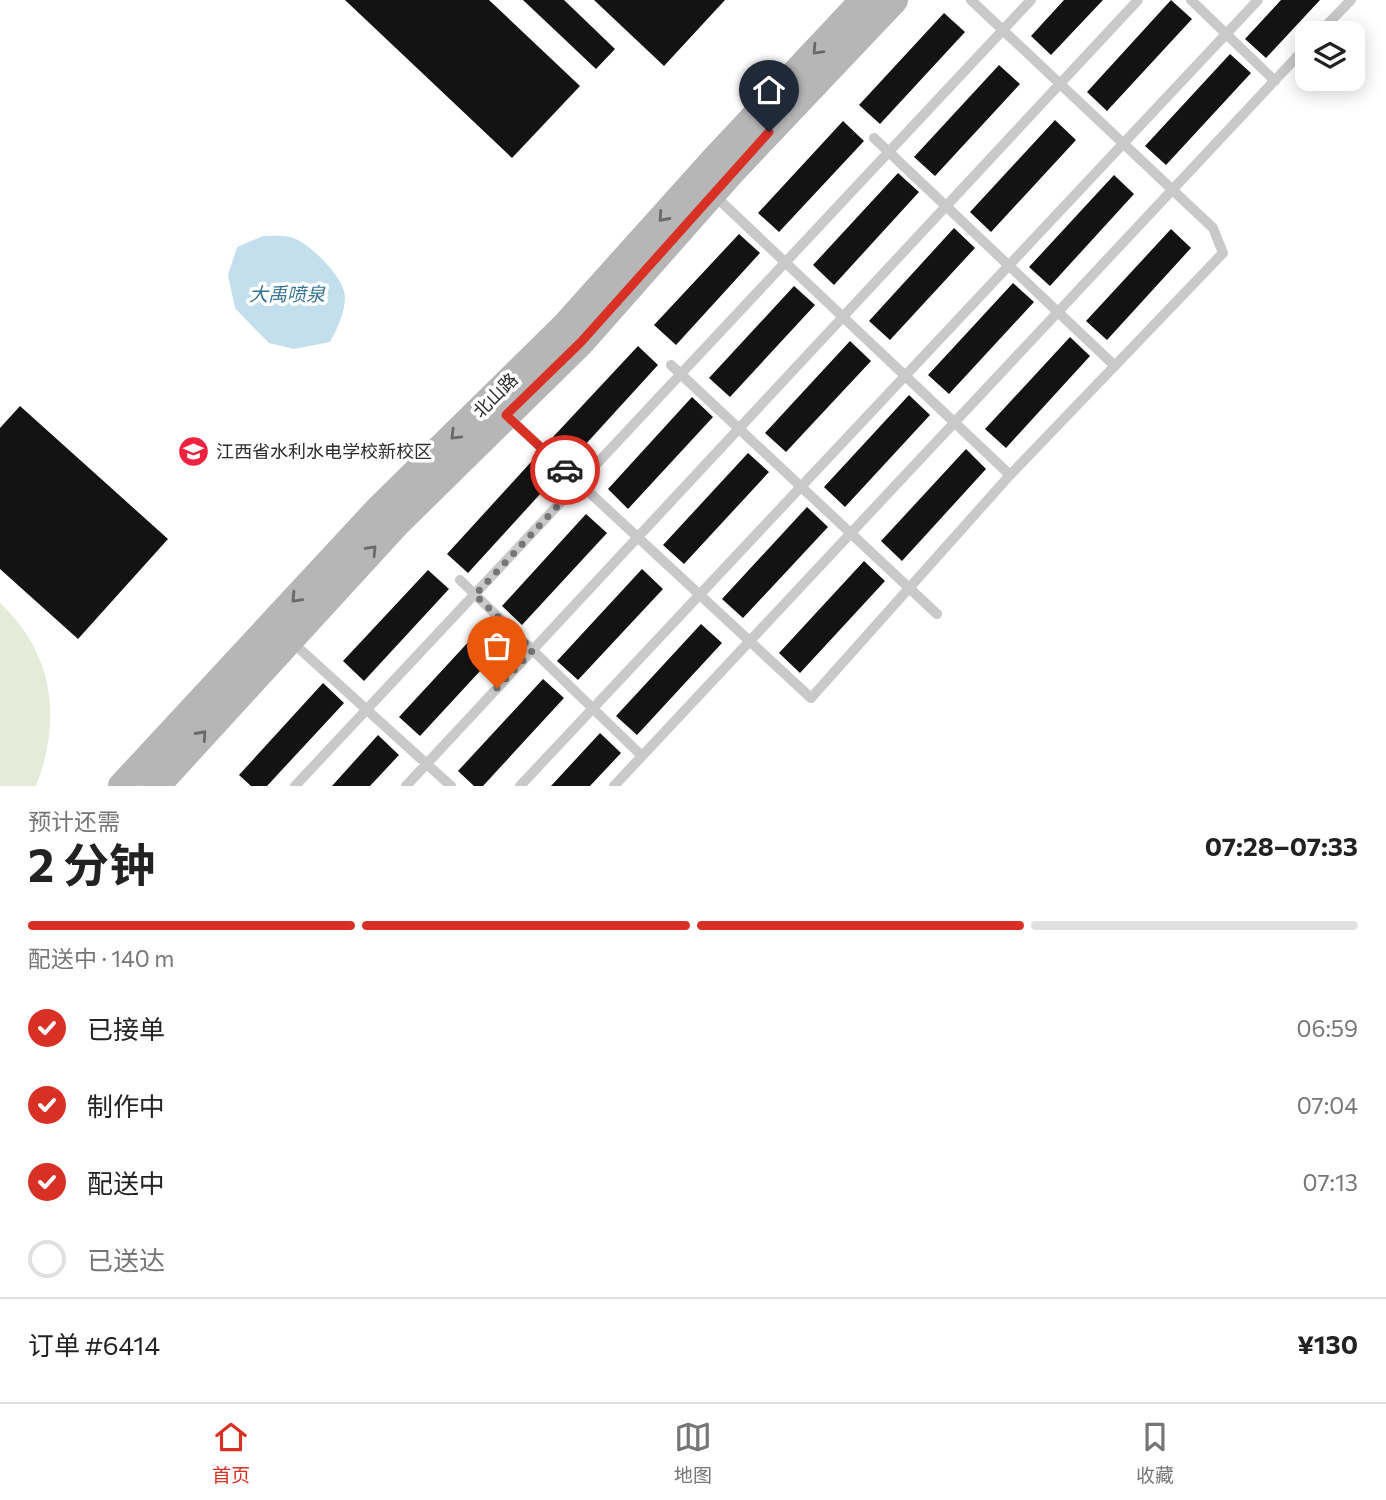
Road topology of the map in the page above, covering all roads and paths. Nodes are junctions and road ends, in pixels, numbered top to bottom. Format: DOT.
graph roads {
  1 [pos="864,0"];
  2 [pos="894,0"];
  3 [pos="971,0"];
  4 [pos="1031,0"];
  5 [pos="1138,0"];
  6 [pos="1191,0"];
  7 [pos="1258,0"];
  8 [pos="1351,0"];
  9 [pos="1331,21"];
  10 [pos="1003,30"];
  11 [pos="1226,34"];
  12 [pos="1295,59"];
  13 [pos="1275,81"];
  14 [pos="1059,84"];
  15 [pos="874,138"];
  16 [pos="1123,144"];
  17 [pos="889,152"];
  18 [pos="1172,190"];
  19 [pos="712,194"];
  20 [pos="946,206"];
  21 [pos="785,262"];
  22 [pos="1009,265"];
  23 [pos="1058,312"];
  24 [pos="843,317"];
  25 [pos="671,365"];
  26 [pos="1115,366"];
  27 [pos="681,374"];
  28 [pos="905,376"];
  29 [pos="506,415"];
  30 [pos="955,422"];
  31 [pos="739,429"];
  32 [pos="1010,474"];
  33 [pos="579,483"];
  34 [pos="801,487"];
  35 [pos="851,534"];
  36 [pos="637,538"];
  37 [pos="460,580"];
  38 [pos="909,588"];
  39 [pos="475,595"];
  40 [pos="699,595"];
  41 [pos="937,614"];
  42 [pos="289,640"];
  43 [pos="749,642"];
  44 [pos="533,650"];
  45 [pos="593,708"];
  46 [pos="367,710"];
  47 [pos="642,756"];
  48 [pos="427,764"];
  49 [pos="122,786"];
  50 [pos="156,786"];
  51 [pos="295,786"];
  52 [pos="406,786"];
  53 [pos="451,786"];
  54 [pos="520,786"];
  55 [pos="614,786"];
  1 -- 49 [label="street, 北山路, one-way"];
  2 -- 19 [label="street, 北山路"];
  3 -- 10 [label="lane"];
  4 -- 10 [label="lane"];
  5 -- 14 [label="lane"];
  6 -- 11 [label="lane"];
  7 -- 11 [label="lane"];
  8 -- 9 [label="lane"];
  10 -- 14 [label="lane"];
  10 -- 17 [label="lane"];
  11 -- 13 [label="lane"];
  11 -- 16 [label="lane"];
  12 -- 13 [label="lane"];
  13 -- 18 [label="lane"];
  14 -- 16 [label="lane"];
  14 -- 20 [label="lane"];
  15 -- 17 [label="lane"];
  16 -- 18 [label="lane"];
  16 -- 22 [label="lane"];
  17 -- 20 [label="lane"];
  17 -- 21 [label="lane"];
  18 -- 23 [label="lane"];
  18 -- 26 [label="lane"];
  19 -- 21 [label="lane"];
  19 -- 29 [label="street, 北山路"];
  20 -- 22 [label="lane"];
  20 -- 24 [label="lane"];
  21 -- 24 [label="lane"];
  21 -- 27 [label="lane"];
  22 -- 23 [label="lane"];
  22 -- 28 [label="lane"];
  23 -- 26 [label="lane"];
  23 -- 30 [label="lane"];
  24 -- 28 [label="lane"];
  24 -- 31 [label="lane"];
  25 -- 27 [label="lane"];
  26 -- 32 [label="lane"];
  27 -- 31 [label="lane"];
  27 -- 33 [label="lane"];
  28 -- 30 [label="lane"];
  28 -- 34 [label="lane"];
  29 -- 33 [label="lane"];
  42 -- 29 [label="street, 北山路, one-way"];
  30 -- 32 [label="lane"];
  30 -- 35 [label="lane"];
  31 -- 34 [label="lane"];
  31 -- 36 [label="lane"];
  32 -- 38 [label="lane"];
  33 -- 36 [label="lane"];
  33 -- 39 [label="lane"];
  34 -- 35 [label="lane"];
  34 -- 40 [label="lane"];
  35 -- 38 [label="lane"];
  35 -- 43 [label="lane"];
  36 -- 40 [label="lane"];
  36 -- 44 [label="lane"];
  37 -- 39 [label="lane"];
  38 -- 41 [label="lane"];
  38 -- 43 [label="lane"];
  39 -- 44 [label="lane"];
  39 -- 46 [label="lane"];
  40 -- 43 [label="lane"];
  40 -- 45 [label="lane"];
  42 -- 46 [label="lane"];
  50 -- 42 [label="street, 北山路, one-way"];
  43 -- 47 [label="lane"];
  44 -- 45 [label="lane"];
  44 -- 48 [label="lane"];
  45 -- 47 [label="lane"];
  45 -- 54 [label="lane"];
  46 -- 48 [label="lane"];
  46 -- 51 [label="lane"];
  47 -- 55 [label="lane"];
  48 -- 52 [label="lane"];
  48 -- 53 [label="lane"];
}
